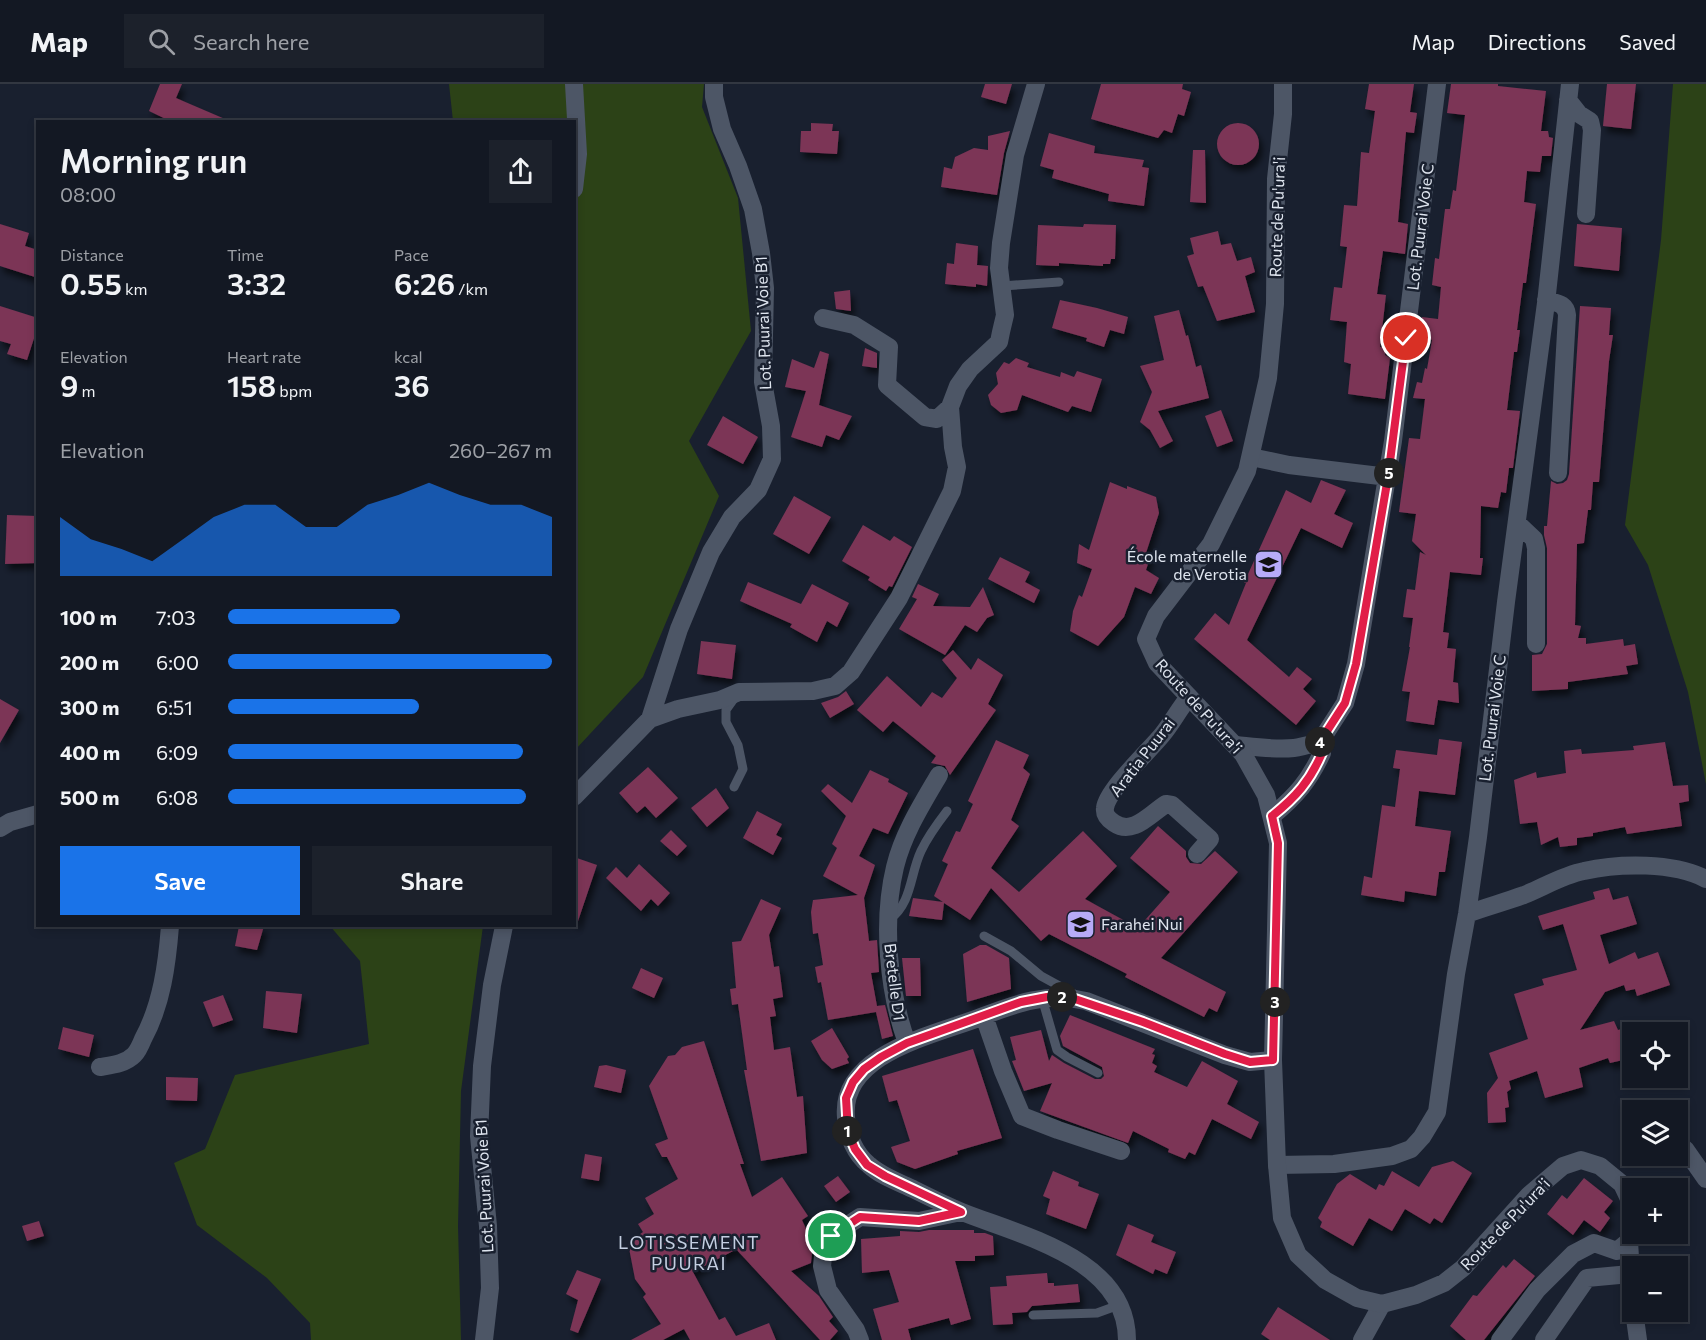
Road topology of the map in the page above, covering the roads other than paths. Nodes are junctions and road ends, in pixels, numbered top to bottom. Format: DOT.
graph roads {
  1 [pos="574,84"];
  2 [pos="714,84"];
  3 [pos="1036,84"];
  4 [pos="1282,84"];
  5 [pos="1437,84"];
  6 [pos="1569,92"];
  7 [pos="576,175"];
  8 [pos="1586,214"];
  9 [pos="1059,282"];
  10 [pos="1002,286"];
  11 [pos="1546,300"];
  12 [pos="823,318"];
  13 [pos="950,407"];
  14 [pos="1251,457"];
  15 [pos="1558,473"];
  16 [pos="1388,477"];
  17 [pos="1516,523"];
  18 [pos="1536,644"];
  19 [pos="739,692"];
  20 [pos="1190,697"];
  21 [pos="650,719"];
  22 [pos="1236,745"];
  23 [pos="1318,745"];
  24 [pos="939,775"];
  25 [pos="734,788"];
  26 [pos="576,794"];
  27 [pos="947,811"];
  28 [pos="36,815"];
  29 [pos="1272,816"];
  30 [pos="0,828"];
  31 [pos="1197,854"];
  32 [pos="1706,879"];
  33 [pos="1467,914"];
  34 [pos="890,919"];
  35 [pos="170,927"];
  36 [pos="504,927"];
  37 [pos="984,936"];
  38 [pos="1042,998"];
  39 [pos="1086,1001"];
  40 [pos="984,1016"];
  41 [pos="907,1043"];
  42 [pos="1273,1060"];
  43 [pos="100,1067"];
  44 [pos="1098,1073"];
  45 [pos="1120,1151"];
  46 [pos="1688,1153"];
  47 [pos="1277,1166"];
  48 [pos="1706,1179"];
  49 [pos="1622,1184"];
  50 [pos="961,1212"];
  51 [pos="1625,1244"];
  52 [pos="1622,1281"];
  53 [pos="1382,1304"];
  54 [pos="1120,1305"];
  55 [pos="1033,1315"];
  56 [pos="1636,1322"];
  57 [pos="483,1340"];
  58 [pos="860,1340"];
  59 [pos="1127,1340"];
  60 [pos="1362,1340"];
  61 [pos="1500,1340"];
  62 [pos="1544,1340"];
  63 [pos="1638,1340"];
  1 -- 7 [label="street"];
  2 -- 21 [label="street, Lot. Puurai Voie B1"];
  3 -- 10 [label="street"];
  4 -- 14 [label="street, Route de Pu'ura'i"];
  5 -- 16 [label="street, Lot. Puurai Voie C"];
  6 -- 8 [label="street, Lot. Puurai Voie C"];
  6 -- 11 [label="street, Lot. Puurai Voie C"];
  9 -- 10 [label="lane"];
  10 -- 13 [label="street"];
  11 -- 15 [label="street"];
  11 -- 17 [label="street, Lot. Puurai Voie C"];
  12 -- 13 [label="street"];
  13 -- 19 [label="street, Lot. Puurai Voie B1"];
  14 -- 16 [label="street"];
  14 -- 20 [label="street, Route de Pu'ura'i"];
  16 -- 23 [label="street, Lot. Puurai Voie C"];
  17 -- 18 [label="street"];
  17 -- 33 [label="street, Lot. Puurai Voie C"];
  19 -- 21 [label="street, Lot. Puurai Voie B1"];
  19 -- 25 [label="lane"];
  20 -- 22 [label="street, Route de Pu'ura'i"];
  20 -- 31 [label="street, Aratia Puurai"];
  21 -- 26 [label="street, Lot. Puurai Voie B1"];
  22 -- 23 [label="street"];
  22 -- 29 [label="street, Route de Pu'ura'i"];
  23 -- 29 [label="street, Lot. Puurai Voie C"];
  24 -- 34 [label="street, Bretelle D1"];
  27 -- 34 [label="lane, Bretelle D1"];
  28 -- 30 [label="street"];
  29 -- 42 [label="street, Route de Pu'ura'i"];
  32 -- 33 [label="street"];
  33 -- 47 [label="street, Lot. Puurai Voie C"];
  34 -- 41 [label="street, Bretelle D1"];
  35 -- 43 [label="street"];
  36 -- 57 [label="street, Lot. Puurai Voie B1"];
  37 -- 39 [label="lane"];
  38 -- 39 [label="street"];
  38 -- 40 [label="street"];
  38 -- 44 [label="lane"];
  39 -- 42 [label="street"];
  40 -- 41 [label="street"];
  40 -- 45 [label="street"];
  41 -- 50 [label="street"];
  42 -- 47 [label="street, Route de Pu'ura'i"];
  46 -- 48 [label="street"];
  47 -- 53 [label="street, Route de Pu'ura'i"];
  49 -- 53 [label="street, Route de Pu'ura'i"];
  50 -- 54 [label="street"];
  50 -- 58 [label="street"];
  51 -- 61 [label="street"];
  52 -- 62 [label="street"];
  53 -- 60 [label="street"];
  54 -- 55 [label="lane"];
  54 -- 59 [label="street"];
  56 -- 63 [label="street"];
}
